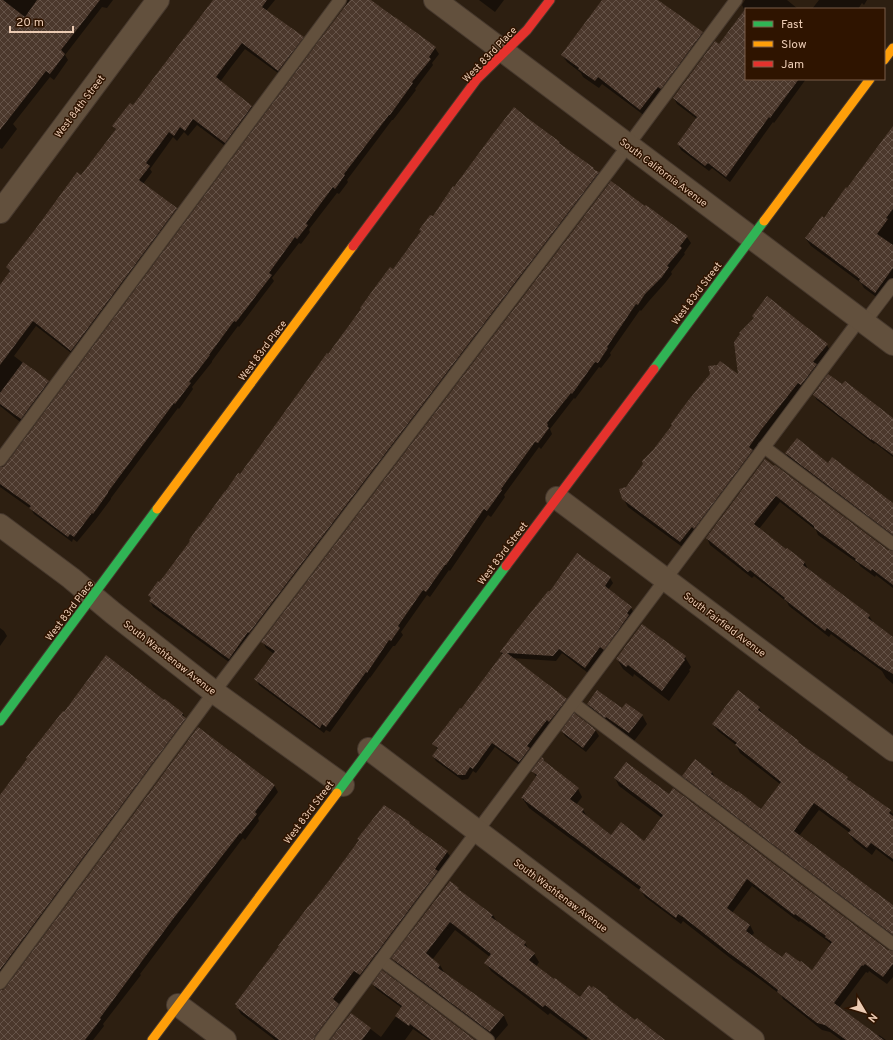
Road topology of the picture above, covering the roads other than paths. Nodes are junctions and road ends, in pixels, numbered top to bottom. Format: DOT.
graph roads {
  1 [pos="158,0"];
  2 [pos="340,0"];
  3 [pos="435,0"];
  4 [pos="550,0"];
  5 [pos="736,0"];
  6 [pos="893,48"];
  7 [pos="504,52"];
  8 [pos="885,59"];
  9 [pos="869,80"];
  10 [pos="628,145"];
  11 [pos="0,212"];
  12 [pos="752,237"];
  13 [pos="893,285"];
  14 [pos="862,321"];
  15 [pos="893,344"];
  16 [pos="764,447"];
  17 [pos="0,460"];
  18 [pos="557,498"];
  19 [pos="0,525"];
  20 [pos="893,544"];
  21 [pos="665,579"];
  22 [pos="93,596"];
  23 [pos="214,692"];
  24 [pos="573,703"];
  25 [pos="0,721"];
  26 [pos="369,749"];
  27 [pos="893,750"];
  28 [pos="342,785"];
  29 [pos="477,831"];
  30 [pos="893,944"];
  31 [pos="381,960"];
  32 [pos="0,983"];
  33 [pos="178,1005"];
  34 [pos="152,1040"];
  35 [pos="225,1040"];
  36 [pos="321,1040"];
  37 [pos="488,1040"];
  38 [pos="754,1040"];
  1 -- 11 [label="street, West 84th Street"];
  2 -- 17 [label="lane"];
  3 -- 7 [label="street, South California Avenue"];
  4 -- 7 [label="street, West 83rd Place"];
  5 -- 10 [label="lane"];
  6 -- 8 [label="street"];
  7 -- 10 [label="street, South California Avenue"];
  7 -- 22 [label="street, West 83rd Place"];
  9 -- 12 [label="street, West 83rd Street"];
  10 -- 12 [label="street, South California Avenue"];
  10 -- 23 [label="lane"];
  12 -- 14 [label="street, South California Avenue"];
  12 -- 18 [label="street, West 83rd Street"];
  13 -- 14 [label="lane"];
  14 -- 15 [label="street, South California Avenue"];
  14 -- 16 [label="lane"];
  16 -- 20 [label="lane"];
  16 -- 21 [label="lane"];
  18 -- 21 [label="street, South Fairfield Avenue"];
  18 -- 26 [label="street, West 83rd Street"];
  19 -- 22 [label="street, South Washtenaw Avenue"];
  21 -- 24 [label="lane"];
  21 -- 27 [label="street, South Fairfield Avenue"];
  22 -- 23 [label="street, South Washtenaw Avenue"];
  22 -- 25 [label="street, West 83rd Place"];
  23 -- 28 [label="street, South Washtenaw Avenue"];
  23 -- 32 [label="lane"];
  24 -- 29 [label="lane"];
  24 -- 30 [label="lane"];
  26 -- 28 [label="street, West 83rd Street"];
  26 -- 29 [label="street, South Washtenaw Avenue"];
  28 -- 33 [label="street, West 83rd Street"];
  29 -- 31 [label="lane"];
  29 -- 38 [label="street, South Washtenaw Avenue"];
  31 -- 36 [label="lane"];
  31 -- 37 [label="lane"];
  33 -- 34 [label="street, West 83rd Street"];
  33 -- 35 [label="street"];
}
